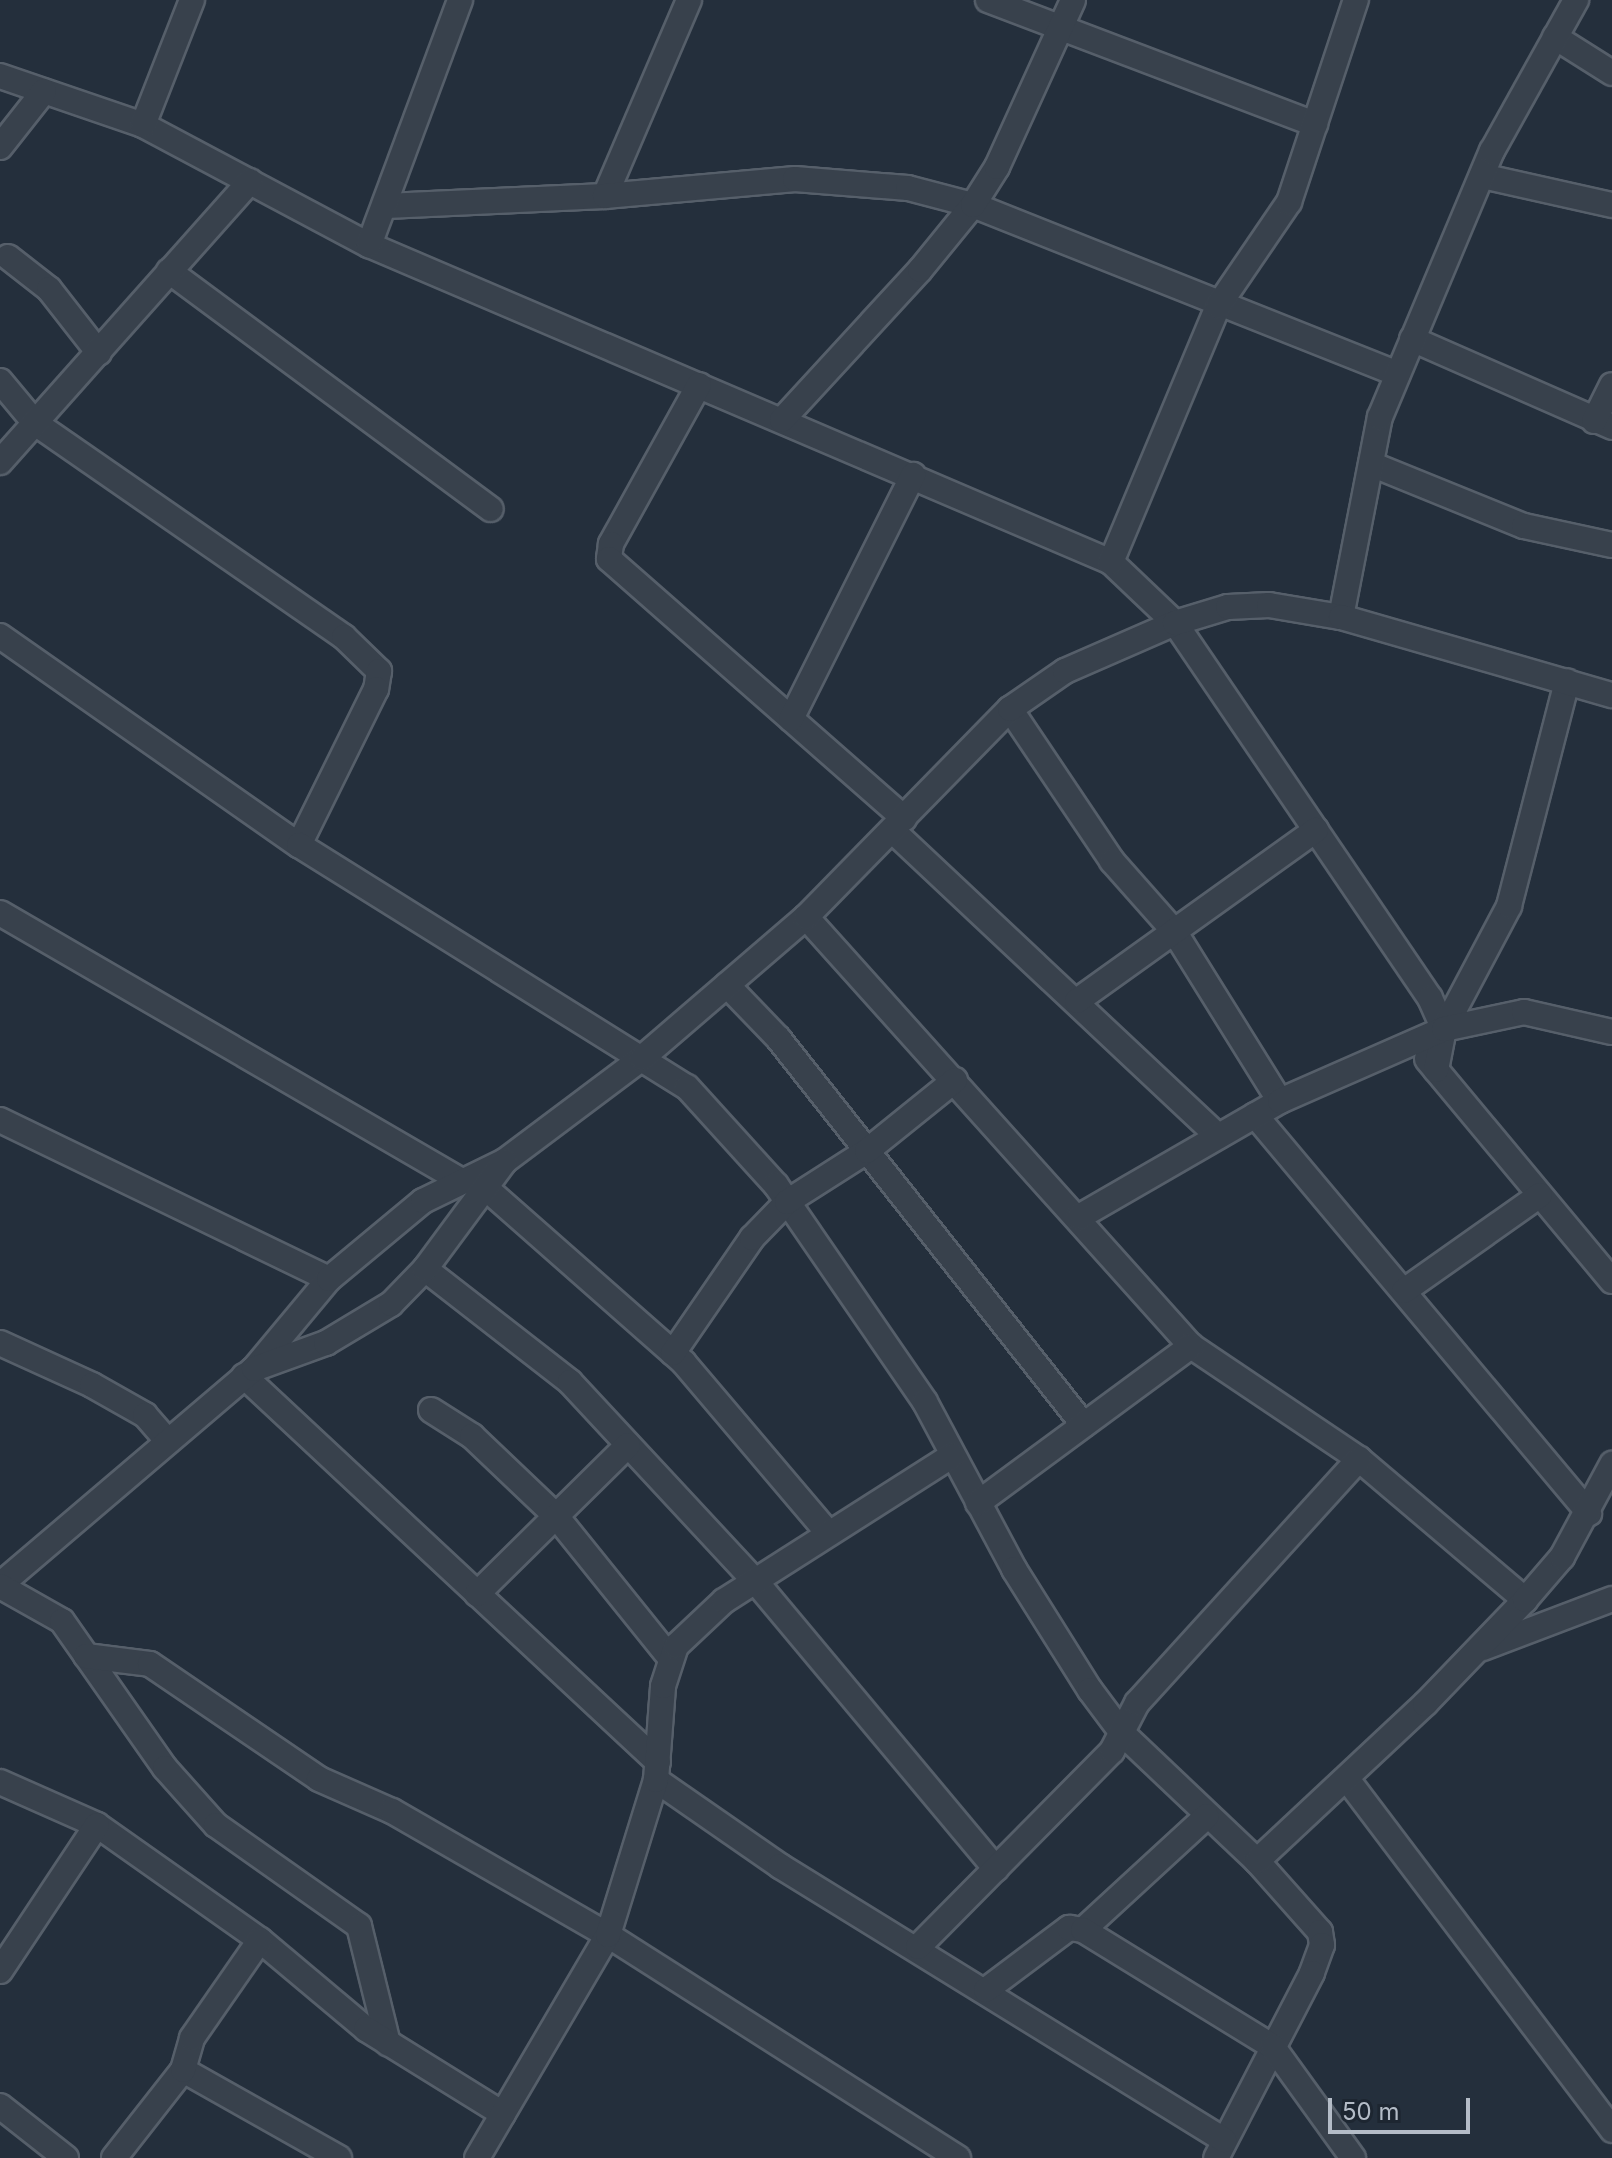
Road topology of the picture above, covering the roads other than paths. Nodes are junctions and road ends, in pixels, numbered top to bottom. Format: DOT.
graph roads {
  1 [pos="192,0"];
  2 [pos="460,0"];
  3 [pos="689,0"];
  4 [pos="988,0"];
  5 [pos="1073,0"];
  6 [pos="1356,0"];
  7 [pos="1576,0"];
  8 [pos="1060,25"];
  9 [pos="1555,37"];
  10 [pos="1612,73"];
  11 [pos="0,76"];
  12 [pos="44,91"];
  13 [pos="1315,124"];
  14 [pos="143,125"];
  15 [pos="0,147"];
  16 [pos="1482,176"];
  17 [pos="250,181"];
  18 [pos="605,196"];
  19 [pos="973,205"];
  20 [pos="1612,205"];
  21 [pos="386,206"];
  22 [pos="369,245"];
  23 [pos="8,257"];
  24 [pos="169,271"];
  25 [pos="1218,306"];
  26 [pos="1412,339"];
  27 [pos="99,353"];
  28 [pos="1398,374"];
  29 [pos="0,381"];
  30 [pos="699,385"];
  31 [pos="1612,385"];
  32 [pos="782,420"];
  33 [pos="35,423"];
  34 [pos="1603,424"];
  35 [pos="0,462"];
  36 [pos="1371,464"];
  37 [pos="913,475"];
  38 [pos="491,509"];
  39 [pos="1612,545"];
  40 [pos="1111,562"];
  41 [pos="1341,617"];
  42 [pos="1175,623"];
  43 [pos="0,636"];
  44 [pos="1567,681"];
  45 [pos="1612,695"];
  46 [pos="1010,709"];
  47 [pos="791,719"];
  48 [pos="899,824"];
  49 [pos="1316,830"];
  50 [pos="299,845"];
  51 [pos="0,913"];
  52 [pos="806,917"];
  53 [pos="1174,931"];
  54 [pos="727,985"];
  55 [pos="1077,1001"];
  56 [pos="1444,1029"];
  57 [pos="1612,1032"];
  58 [pos="1413,1043"];
  59 [pos="642,1058"];
  60 [pos="1436,1070"];
  61 [pos="955,1080"];
  62 [pos="1280,1101"];
  63 [pos="1255,1115"];
  64 [pos="0,1120"];
  65 [pos="1218,1136"];
  66 [pos="867,1151"];
  67 [pos="505,1161"];
  68 [pos="460,1180"];
  69 [pos="488,1190"];
  70 [pos="1540,1195"];
  71 [pos="787,1202"];
  72 [pos="1079,1217"];
  73 [pos="425,1269"];
  74 [pos="329,1279"];
  75 [pos="1612,1281"];
  76 [pos="1404,1291"];
  77 [pos="0,1343"];
  78 [pos="1191,1346"];
  79 [pos="673,1353"];
  80 [pos="249,1373"];
  81 [pos="431,1410"];
  82 [pos="1084,1425"];
  83 [pos="168,1441"];
  84 [pos="628,1445"];
  85 [pos="952,1456"];
  86 [pos="1359,1459"];
  87 [pos="1612,1464"];
  88 [pos="978,1503"];
  89 [pos="1589,1513"];
  90 [pos="556,1516"];
  91 [pos="828,1533"];
  92 [pos="756,1582"];
  93 [pos="0,1585"];
  94 [pos="477,1594"];
  95 [pos="1612,1599"];
  96 [pos="1525,1600"];
  97 [pos="1477,1650"];
  98 [pos="86,1656"];
  99 [pos="670,1658"];
  100 [pos="1122,1733"];
  101 [pos="657,1771"];
  102 [pos="1347,1779"];
  103 [pos="0,1782"];
  104 [pos="1207,1816"];
  105 [pos="97,1825"];
  106 [pos="1257,1861"];
  107 [pos="996,1869"];
  108 [pos="1083,1930"];
  109 [pos="608,1935"];
  110 [pos="260,1940"];
  111 [pos="918,1947"];
  112 [pos="0,1971"];
  113 [pos="986,1990"];
  114 [pos="388,2043"];
  115 [pos="1273,2047"];
  116 [pos="183,2070"];
  117 [pos="0,2106"];
  118 [pos="503,2114"];
  119 [pos="1612,2130"];
  120 [pos="1220,2149"];
  121 [pos="66,2158"];
  122 [pos="114,2158"];
  123 [pos="339,2158"];
  124 [pos="477,2158"];
  125 [pos="958,2158"];
  126 [pos="1353,2158"];
  1 -- 14 [label="street"];
  2 -- 21 [label="street"];
  3 -- 18 [label="street"];
  4 -- 8 [label="street"];
  5 -- 8 [label="street"];
  6 -- 13 [label="street"];
  7 -- 9 [label="street"];
  8 -- 13 [label="street"];
  8 -- 19 [label="street"];
  9 -- 10 [label="street"];
  9 -- 16 [label="street"];
  11 -- 12 [label="street"];
  12 -- 14 [label="street"];
  12 -- 15 [label="street"];
  13 -- 25 [label="street"];
  14 -- 17 [label="street"];
  16 -- 20 [label="street"];
  16 -- 26 [label="street"];
  17 -- 22 [label="street"];
  17 -- 24 [label="street"];
  18 -- 19 [label="street"];
  18 -- 21 [label="street"];
  19 -- 25 [label="street"];
  19 -- 32 [label="street"];
  21 -- 22 [label="street"];
  22 -- 30 [label="street"];
  23 -- 27 [label="street"];
  24 -- 27 [label="street"];
  24 -- 38 [label="street"];
  25 -- 28 [label="street"];
  25 -- 40 [label="street"];
  26 -- 28 [label="street"];
  26 -- 34 [label="street"];
  27 -- 33 [label="street"];
  28 -- 36 [label="street"];
  29 -- 33 [label="street"];
  30 -- 32 [label="street"];
  30 -- 47 [label="street"];
  31 -- 34 [label="street"];
  32 -- 37 [label="street"];
  33 -- 35 [label="street"];
  33 -- 50 [label="street"];
  36 -- 39 [label="street"];
  36 -- 41 [label="street"];
  37 -- 40 [label="street"];
  37 -- 47 [label="street"];
  40 -- 42 [label="street"];
  41 -- 42 [label="street"];
  41 -- 44 [label="street"];
  42 -- 46 [label="street"];
  42 -- 49 [label="street"];
  43 -- 50 [label="street"];
  44 -- 45 [label="street"];
  44 -- 56 [label="street"];
  46 -- 48 [label="street"];
  46 -- 53 [label="street"];
  47 -- 48 [label="street"];
  48 -- 52 [label="street"];
  48 -- 55 [label="street"];
  49 -- 53 [label="street"];
  49 -- 56 [label="street"];
  50 -- 59 [label="street"];
  51 -- 68 [label="street"];
  52 -- 54 [label="street"];
  52 -- 61 [label="street"];
  53 -- 55 [label="street"];
  53 -- 62 [label="street"];
  54 -- 59 [label="street"];
  54 -- 66 [label="street"];
  55 -- 65 [label="street"];
  56 -- 57 [label="street"];
  56 -- 58 [label="street"];
  56 -- 60 [label="street"];
  58 -- 60 [label="street"];
  58 -- 62 [label="street"];
  59 -- 67 [label="street"];
  59 -- 71 [label="street"];
  60 -- 70 [label="street"];
  61 -- 66 [label="street"];
  61 -- 72 [label="street"];
  62 -- 63 [label="street"];
  63 -- 65 [label="street"];
  63 -- 76 [label="street"];
  64 -- 74 [label="street"];
  65 -- 72 [label="street"];
  66 -- 71 [label="street"];
  66 -- 82 [label="street"];
  67 -- 68 [label="street"];
  67 -- 69 [label="street"];
  68 -- 74 [label="street"];
  69 -- 73 [label="street"];
  69 -- 79 [label="street"];
  70 -- 75 [label="street"];
  70 -- 76 [label="street"];
  71 -- 79 [label="street"];
  71 -- 85 [label="street"];
  72 -- 78 [label="street"];
  73 -- 80 [label="street"];
  73 -- 84 [label="street"];
  74 -- 80 [label="street"];
  76 -- 89 [label="street"];
  77 -- 83 [label="street"];
  78 -- 82 [label="street"];
  78 -- 86 [label="street"];
  79 -- 91 [label="street"];
  80 -- 83 [label="street"];
  80 -- 94 [label="street"];
  81 -- 90 [label="street"];
  82 -- 88 [label="street"];
  83 -- 93 [label="street"];
  84 -- 90 [label="street"];
  84 -- 92 [label="street"];
  85 -- 88 [label="street"];
  85 -- 91 [label="street"];
  86 -- 96 [label="street"];
  86 -- 100 [label="street"];
  87 -- 89 [label="street"];
  88 -- 100 [label="street"];
  89 -- 96 [label="street"];
  90 -- 94 [label="street"];
  90 -- 99 [label="street"];
  91 -- 92 [label="street"];
  92 -- 99 [label="street"];
  92 -- 107 [label="street"];
  93 -- 98 [label="street"];
  94 -- 101 [label="street"];
  95 -- 97 [label="street"];
  96 -- 97 [label="street"];
  97 -- 102 [label="street"];
  98 -- 109 [label="street"];
  98 -- 114 [label="street"];
  99 -- 101 [label="street"];
  100 -- 104 [label="street"];
  100 -- 107 [label="street"];
  101 -- 109 [label="street"];
  101 -- 111 [label="street"];
  102 -- 106 [label="street"];
  102 -- 119 [label="street"];
  103 -- 105 [label="street"];
  104 -- 106 [label="street"];
  104 -- 108 [label="street"];
  105 -- 110 [label="street"];
  105 -- 112 [label="street"];
  106 -- 115 [label="street"];
  107 -- 111 [label="street"];
  108 -- 113 [label="street"];
  108 -- 115 [label="street"];
  109 -- 118 [label="street"];
  109 -- 125 [label="street"];
  110 -- 114 [label="street"];
  110 -- 116 [label="street"];
  111 -- 113 [label="street"];
  113 -- 120 [label="street"];
  114 -- 118 [label="street"];
  115 -- 120 [label="street"];
  115 -- 126 [label="street"];
  116 -- 122 [label="street"];
  116 -- 123 [label="street"];
  117 -- 121 [label="street"];
  118 -- 124 [label="street"];
}
